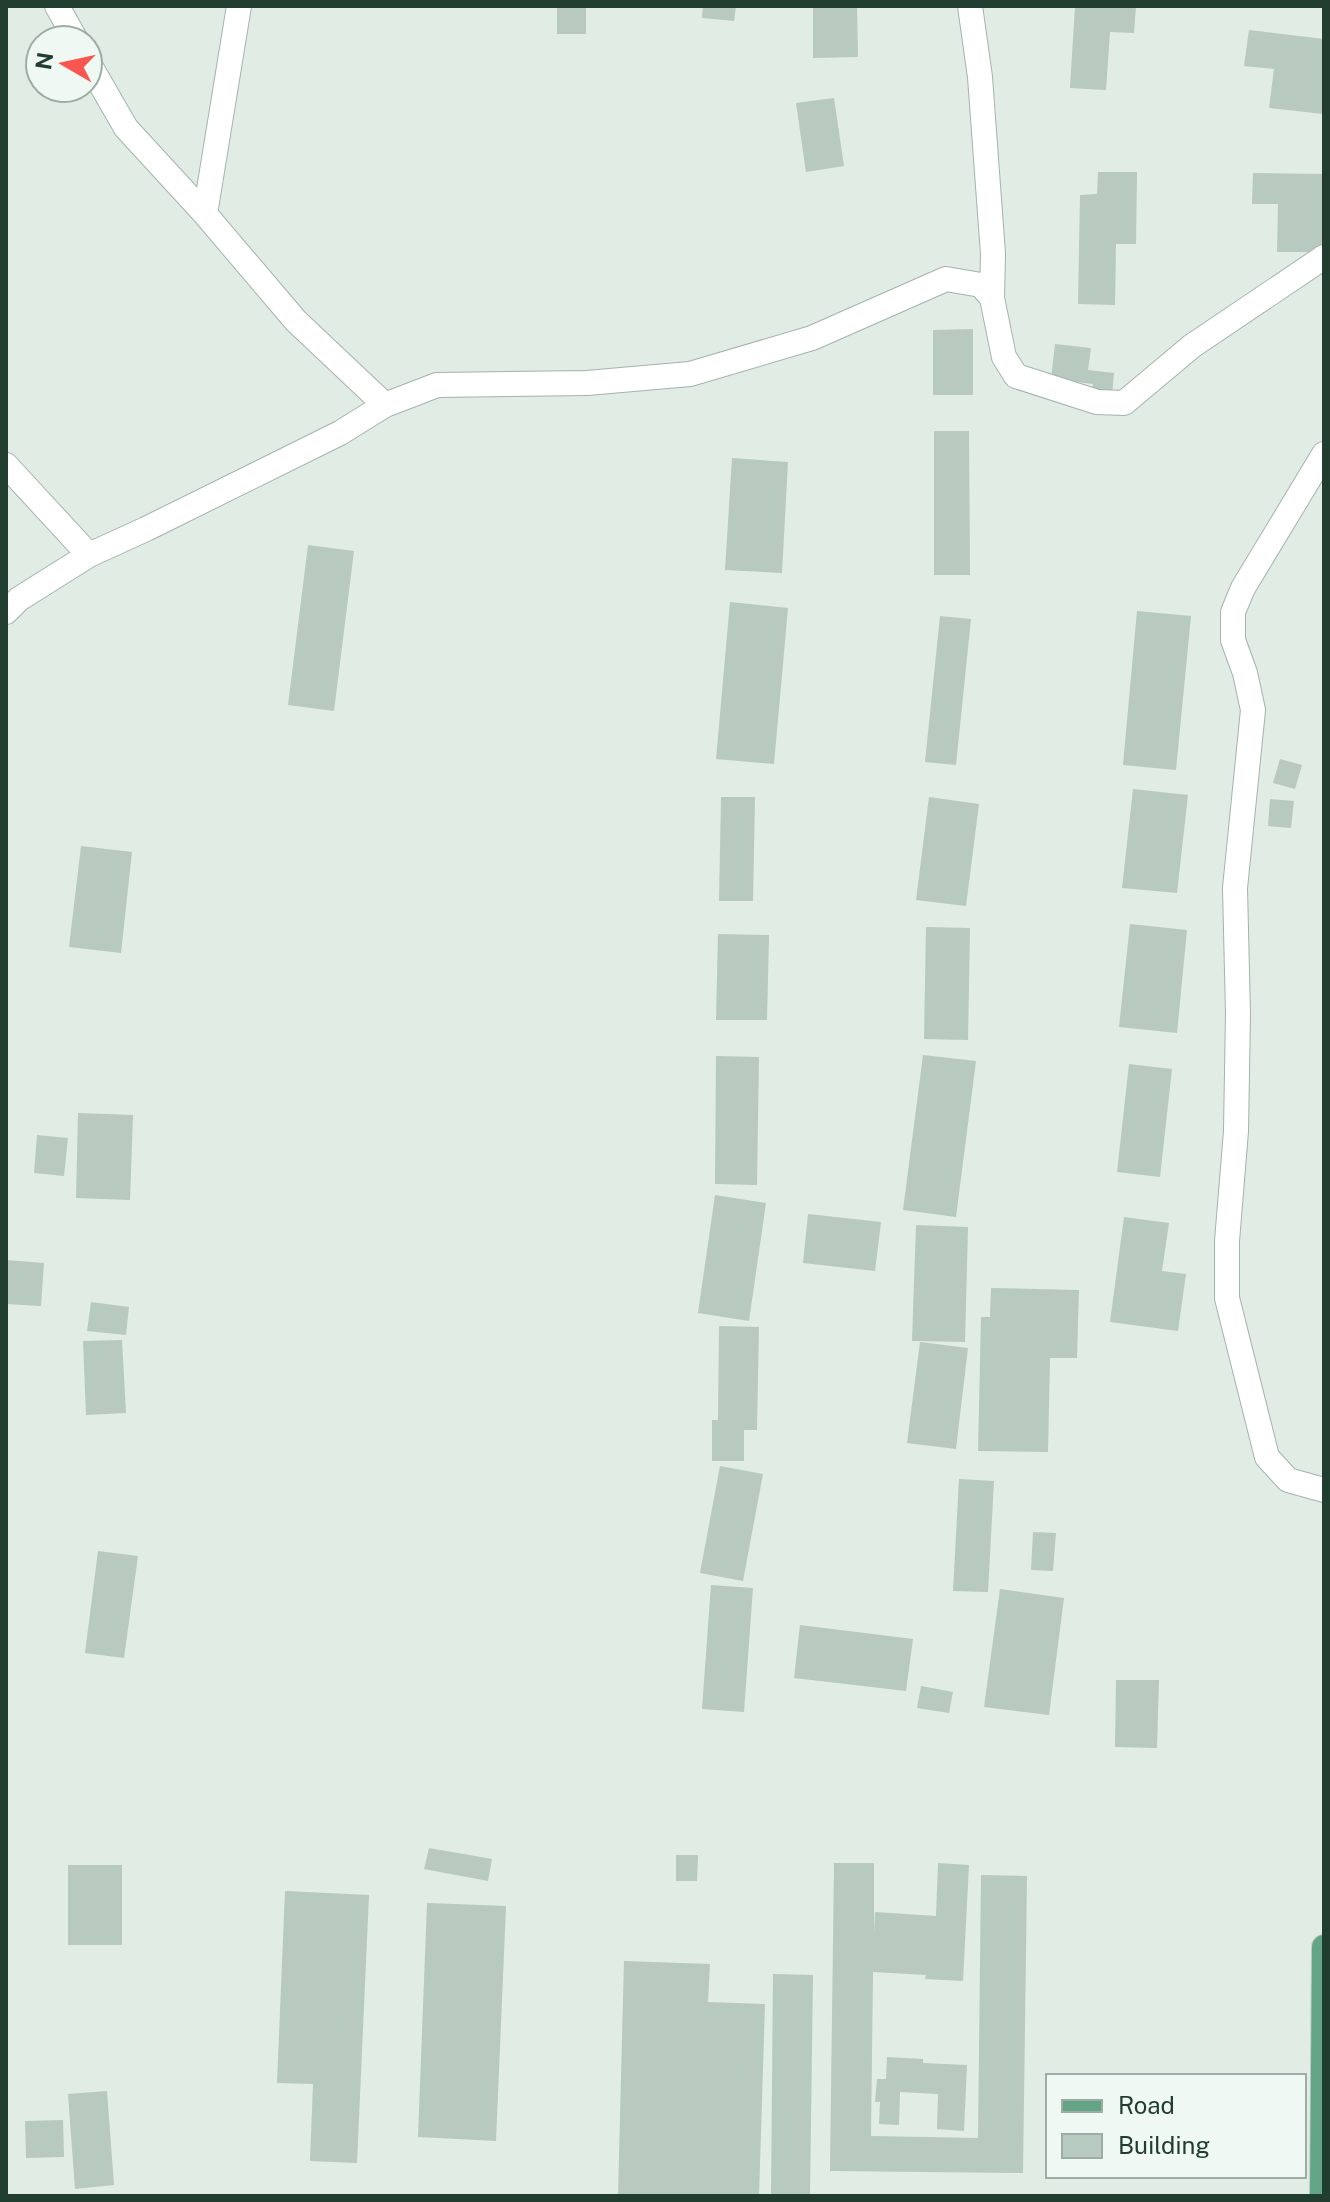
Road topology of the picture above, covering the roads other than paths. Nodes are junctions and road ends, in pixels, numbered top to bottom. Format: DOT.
graph roads {
  1 [pos="57,6"];
  2 [pos="239,6"];
  3 [pos="970,6"];
  4 [pos="67,24"];
  5 [pos="104,90"];
  6 [pos="205,214"];
  7 [pos="1324,257"];
  8 [pos="992,298"];
  9 [pos="385,405"];
  10 [pos="1324,454"];
  11 [pos="6,465"];
  12 [pos="89,555"];
  13 [pos="10,604"];
  14 [pos="1324,1490"];
  15 [pos="1324,1947"];
  16 [pos="1322,2196"];
  1 -- 4 [label="street"];
  2 -- 6 [label="street"];
  3 -- 8 [label="street"];
  5 -- 6 [label="street"];
  6 -- 9 [label="street"];
  7 -- 8 [label="street"];
  8 -- 9 [label="street"];
  9 -- 12 [label="street"];
  10 -- 14 [label="street"];
  11 -- 12 [label="street"];
  12 -- 13 [label="street"];
  15 -- 16 [label="main road"];
}
